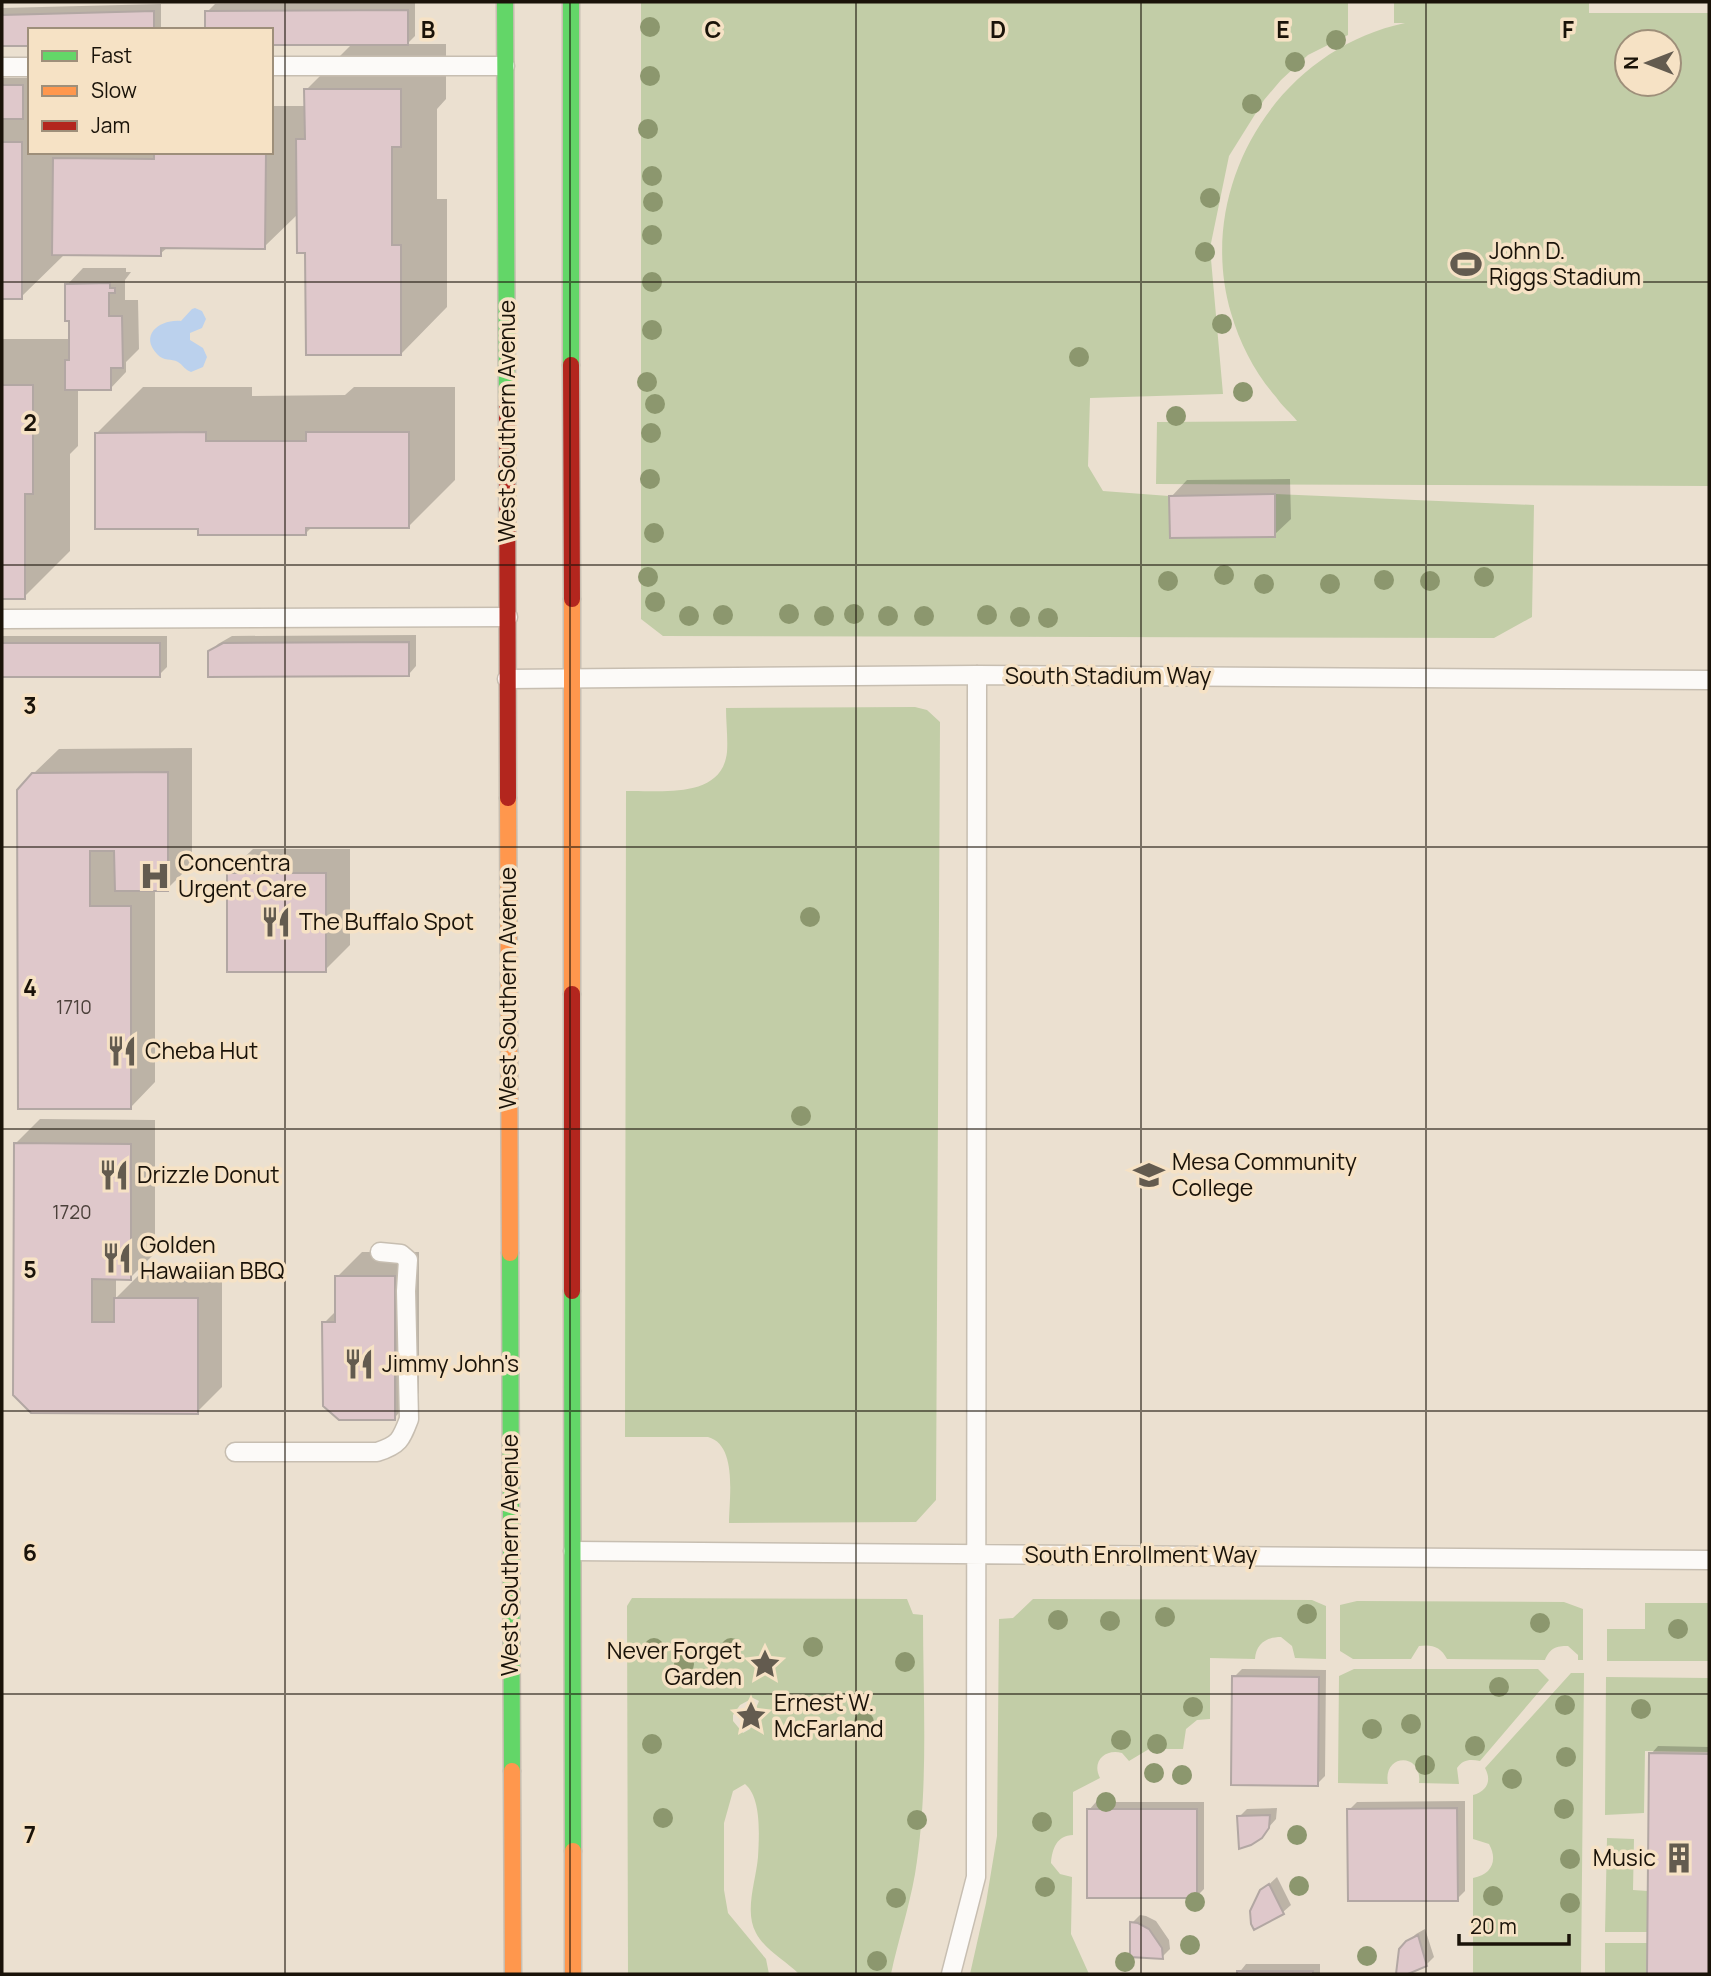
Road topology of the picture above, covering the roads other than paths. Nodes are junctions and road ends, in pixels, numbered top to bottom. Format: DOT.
graph roads {
  1 [pos="505,2"];
  2 [pos="571,2"];
  3 [pos="273,66"];
  4 [pos="505,66"];
  5 [pos="2,67"];
  6 [pos="28,67"];
  7 [pos="508,617"];
  8 [pos="2,619"];
  9 [pos="977,675"];
  10 [pos="571,678"];
  11 [pos="507,679"];
  12 [pos="1709,680"];
  13 [pos="380,1252"];
  14 [pos="235,1452"];
  15 [pos="573,1550"];
  16 [pos="975,1554"];
  17 [pos="1709,1560"];
  18 [pos="513,1974"];
  19 [pos="573,1974"];
  20 [pos="951,1974"];
  1 -- 4 [label="main road, West Southern Avenue"];
  2 -- 10 [label="main road"];
  3 -- 4 [label="lane"];
  4 -- 7 [label="main road, West Southern Avenue"];
  5 -- 6 [label="lane"];
  7 -- 8 [label="lane"];
  7 -- 11 [label="main road, West Southern Avenue"];
  9 -- 10 [label="lane, South Stadium Way"];
  9 -- 12 [label="lane, South Stadium Way"];
  9 -- 16 [label="lane"];
  10 -- 11 [label="lane, South Stadium Way"];
  10 -- 15 [label="main road"];
  11 -- 18 [label="main road, West Southern Avenue"];
  13 -- 14 [label="lane"];
  15 -- 16 [label="lane, South Enrollment Way"];
  15 -- 19 [label="main road"];
  16 -- 17 [label="lane, South Enrollment Way"];
  16 -- 20 [label="lane"];
}
